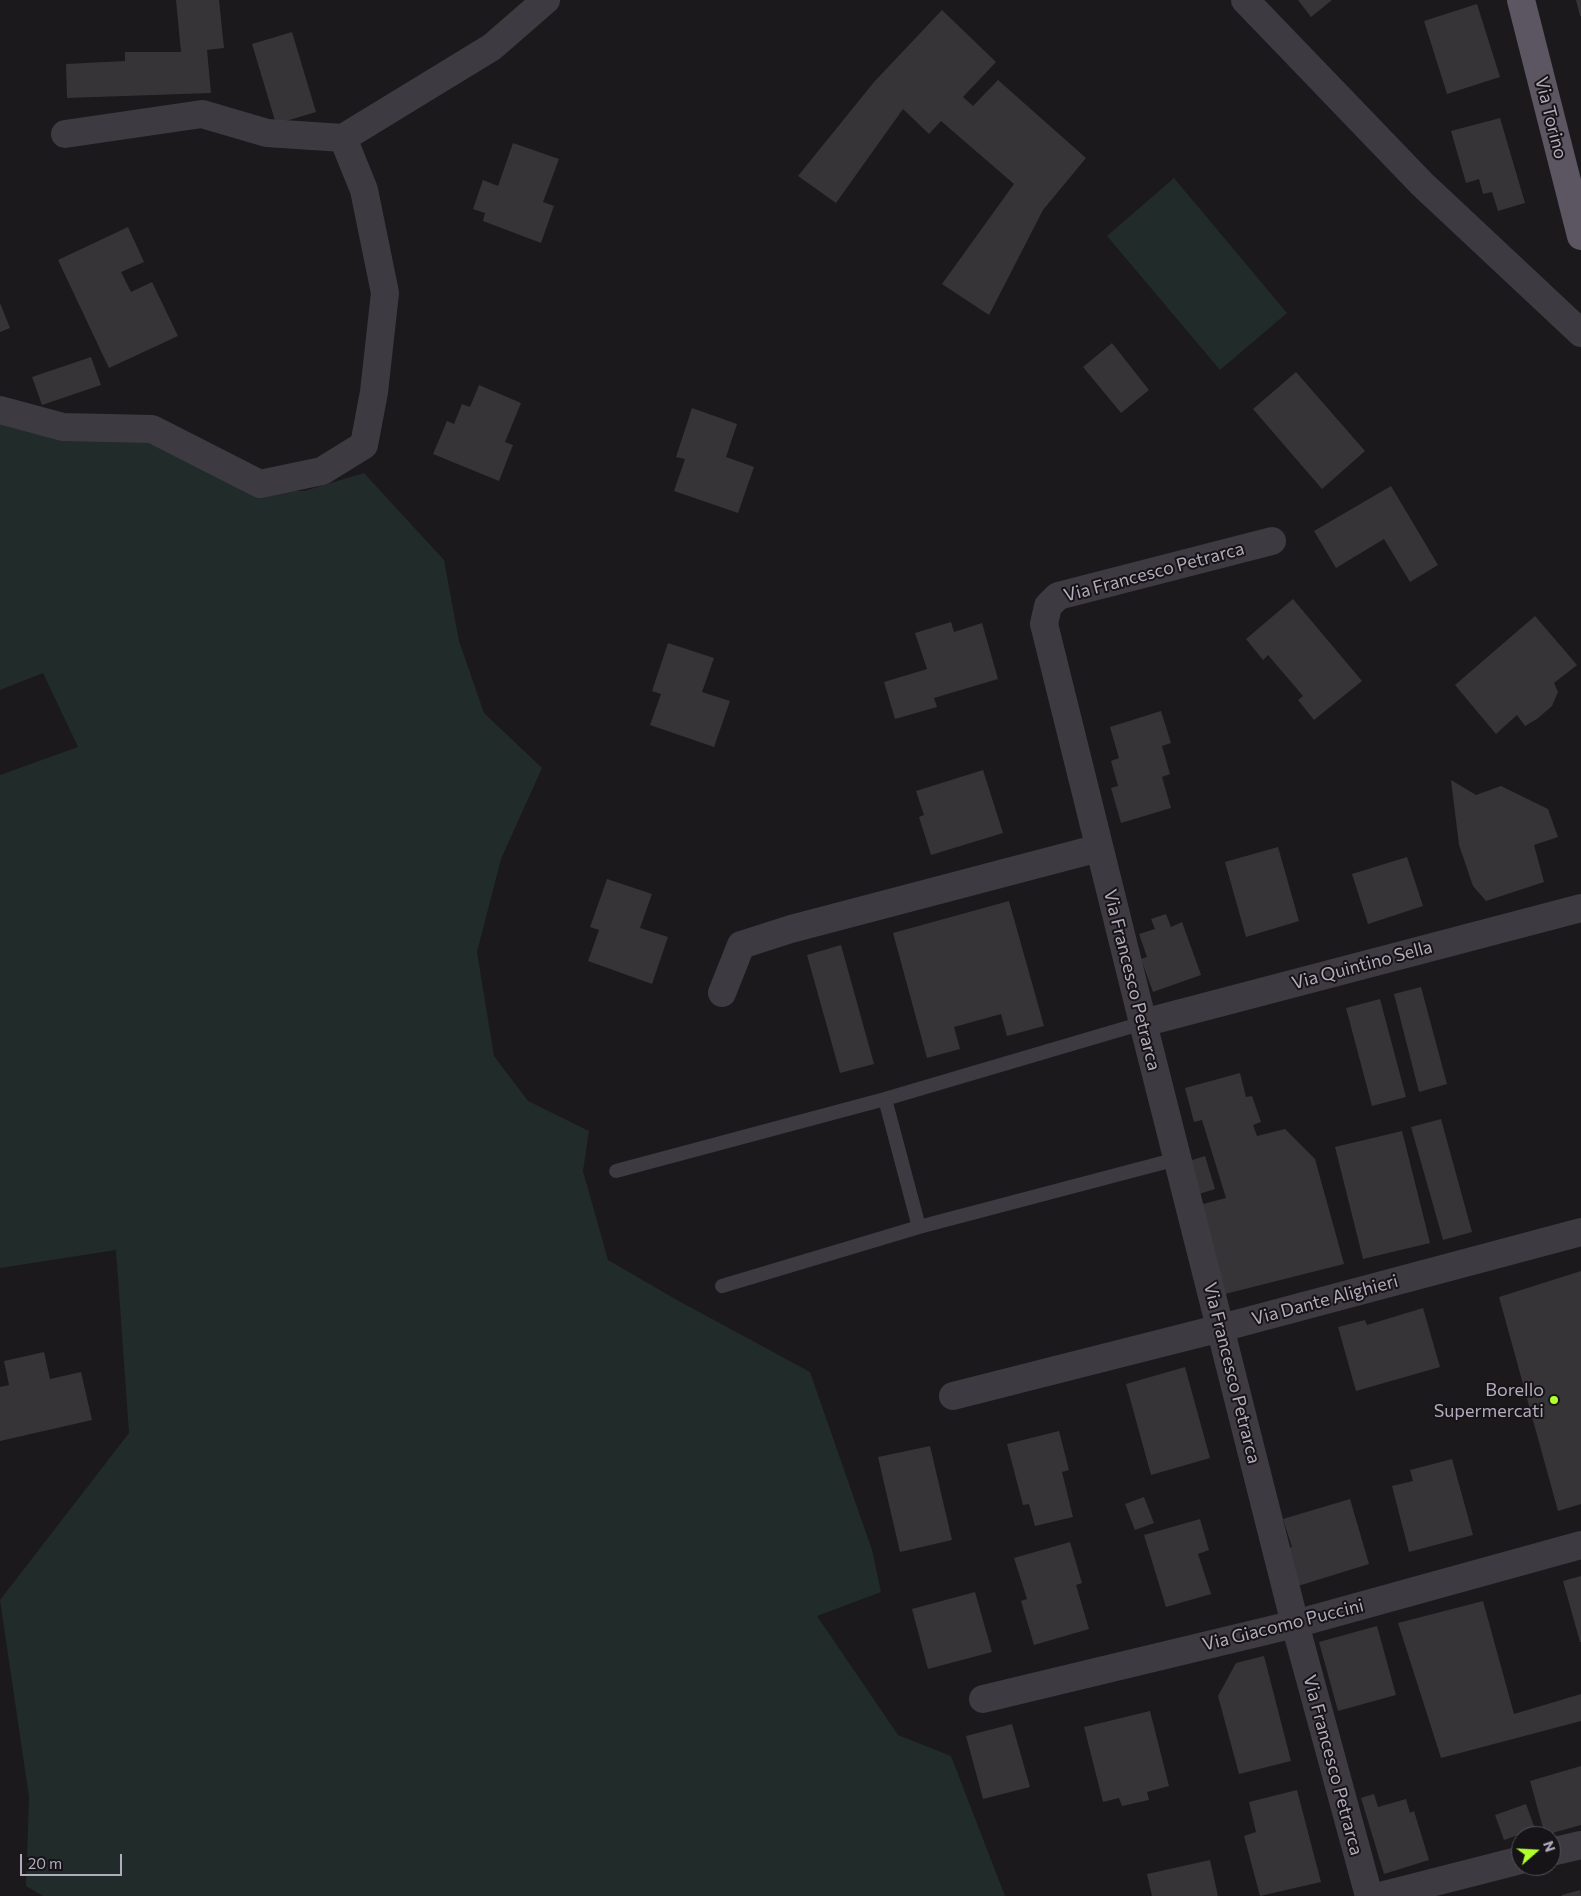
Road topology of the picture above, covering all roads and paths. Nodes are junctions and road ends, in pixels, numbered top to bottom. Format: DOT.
graph roads {
  1 [pos="546,0"];
  2 [pos="1245,0"];
  3 [pos="1521,0"];
  4 [pos="65,134"];
  5 [pos="343,138"];
  6 [pos="1581,236"];
  7 [pos="1581,333"];
  8 [pos="0,410"];
  9 [pos="1272,541"];
  10 [pos="1099,848"];
  11 [pos="1581,908"];
  12 [pos="722,993"];
  13 [pos="1143,1023"];
  14 [pos="885,1099"];
  15 [pos="1178,1159"];
  16 [pos="616,1171"];
  17 [pos="919,1227"];
  18 [pos="1581,1232"];
  19 [pos="722,1286"];
  20 [pos="1221,1328"];
  21 [pos="953,1396"];
  22 [pos="1581,1545"];
  23 [pos="1295,1624"];
  24 [pos="983,1699"];
  25 [pos="1581,1845"];
  26 [pos="1561,1850"];
  27 [pos="1511,1863"];
  28 [pos="1369,1896"];
  29 [pos="1380,1896"];
  1 -- 5 [label="street"];
  2 -- 7 [label="street"];
  3 -- 6 [label="main road, Via Torino"];
  4 -- 5 [label="street"];
  5 -- 8 [label="street"];
  9 -- 10 [label="street, Via Francesco Petrarca"];
  10 -- 12 [label="street"];
  10 -- 13 [label="street, Via Francesco Petrarca"];
  11 -- 13 [label="street, Via Quintino Sella"];
  13 -- 14 [label="lane"];
  13 -- 15 [label="street, Via Francesco Petrarca"];
  14 -- 16 [label="lane"];
  14 -- 17 [label="lane"];
  15 -- 17 [label="lane"];
  15 -- 20 [label="street, Via Francesco Petrarca"];
  17 -- 19 [label="lane"];
  18 -- 20 [label="street, Via Dante Alighieri"];
  20 -- 21 [label="street, Via Dante Alighieri"];
  20 -- 23 [label="street, Via Francesco Petrarca"];
  22 -- 23 [label="street, Via Giacomo Puccini"];
  23 -- 24 [label="street, Via Giacomo Puccini"];
  23 -- 28 [label="street, Via Francesco Petrarca"];
  25 -- 26 [label="street"];
  27 -- 29 [label="street"];
}
